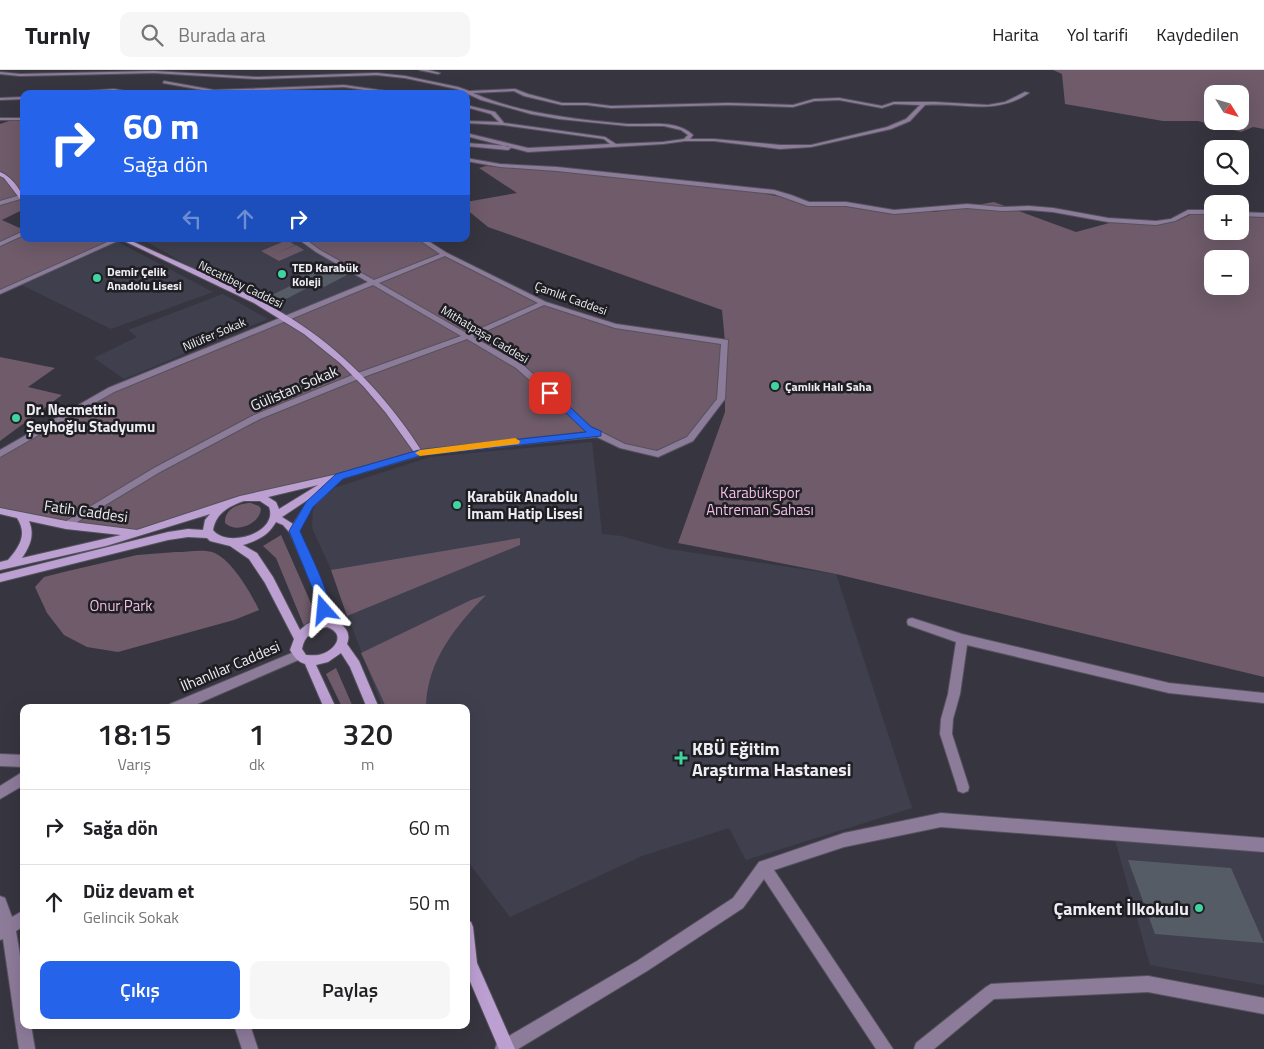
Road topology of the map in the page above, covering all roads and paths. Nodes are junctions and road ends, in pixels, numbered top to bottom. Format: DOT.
graph roads {
  1 [pos="17,70"];
  2 [pos="125,70"];
  3 [pos="202,70"];
  4 [pos="281,70"];
  5 [pos="339,70"];
  6 [pos="372,70"];
  7 [pos="422,70"];
  8 [pos="120,72"];
  9 [pos="0,73"];
  10 [pos="438,73"];
  11 [pos="12,74"];
  12 [pos="194,75"];
  13 [pos="335,75"];
  14 [pos="368,75"];
  15 [pos="272,78"];
  16 [pos="164,82"];
  17 [pos="209,90"];
  18 [pos="266,90"];
  19 [pos="377,90"];
  20 [pos="462,90"];
  21 [pos="470,92"];
  22 [pos="470,93"];
  23 [pos="20,94"];
  24 [pos="1027,94"];
  25 [pos="0,95"];
  26 [pos="20,98"];
  27 [pos="0,99"];
  28 [pos="924,104"];
  29 [pos="470,107"];
  30 [pos="0,119"];
  31 [pos="15,119"];
  32 [pos="20,119"];
  33 [pos="470,122"];
  34 [pos="0,124"];
  35 [pos="503,124"];
  36 [pos="470,135"];
  37 [pos="685,140"];
  38 [pos="470,144"];
  39 [pos="614,145"];
  40 [pos="528,150"];
  41 [pos="470,159"];
  42 [pos="0,174"];
  43 [pos="20,196"];
  44 [pos="20,199"];
  45 [pos="0,203"];
  46 [pos="1204,212"];
  47 [pos="1249,214"];
  48 [pos="1264,214"];
  49 [pos="20,235"];
  50 [pos="112,242"];
  51 [pos="129,242"];
  52 [pos="305,242"];
  53 [pos="426,242"];
  54 [pos="0,244"];
  55 [pos="445,254"];
  56 [pos="373,283"];
  57 [pos="0,292"];
  58 [pos="544,303"];
  59 [pos="285,318"];
  60 [pos="468,336"];
  61 [pos="725,342"];
  62 [pos="358,376"];
  63 [pos="597,434"];
  64 [pos="419,453"];
  65 [pos="0,454"];
  66 [pos="339,477"];
  67 [pos="254,497"];
  68 [pos="223,506"];
  69 [pos="0,511"];
  70 [pos="21,516"];
  71 [pos="274,517"];
  72 [pos="66,525"];
  73 [pos="294,531"];
  74 [pos="140,534"];
  75 [pos="209,534"];
  76 [pos="168,536"];
  77 [pos="233,543"];
  78 [pos="12,563"];
  79 [pos="0,566"];
  80 [pos="0,578"];
  81 [pos="912,622"];
  82 [pos="327,623"];
  83 [pos="299,638"];
  84 [pos="962,639"];
  85 [pos="342,645"];
  86 [pos="304,658"];
  87 [pos="1264,698"];
  88 [pos="184,704"];
  89 [pos="328,704"];
  90 [pos="371,704"];
  91 [pos="0,760"];
  92 [pos="20,761"];
  93 [pos="20,780"];
  94 [pos="963,787"];
  95 [pos="0,794"];
  96 [pos="1264,845"];
  97 [pos="764,867"];
  98 [pos="0,903"];
  99 [pos="20,920"];
  100 [pos="4,930"];
  101 [pos="470,967"];
  102 [pos="1264,1006"];
  103 [pos="20,1013"];
  104 [pos="23,1029"];
  105 [pos="243,1029"];
  106 [pos="27,1049"];
  107 [pos="250,1049"];
  108 [pos="505,1049"];
  109 [pos="885,1049"];
  110 [pos="922,1049"];
  1 -- 11 [label="street"];
  2 -- 8 [label="street"];
  3 -- 12 [label="street"];
  4 -- 15 [label="street"];
  5 -- 13 [label="street"];
  6 -- 14 [label="street"];
  7 -- 10 [label="street"];
  8 -- 11 [label="street"];
  8 -- 12 [label="street"];
  9 -- 11 [label="street"];
  12 -- 15 [label="street"];
  13 -- 14 [label="street"];
  13 -- 15 [label="street"];
  14 -- 20 [label="street"];
  16 -- 17 [label="street"];
  18 -- 19 [label="street"];
  21 -- 28 [label="street"];
  22 -- 37 [label="street"];
  23 -- 25 [label="street"];
  24 -- 28 [label="street"];
  26 -- 27 [label="street"];
  28 -- 37 [label="street"];
  29 -- 35 [label="street"];
  30 -- 31 [label="street"];
  31 -- 32 [label="street"];
  31 -- 34 [label="street"];
  33 -- 35 [label="street"];
  35 -- 39 [label="street"];
  36 -- 40 [label="street"];
  37 -- 39 [label="street"];
  38 -- 40 [label="street"];
  39 -- 40 [label="street"];
  41 -- 46 [label="street"];
  42 -- 43 [label="street"];
  44 -- 45 [label="street"];
  47 -- 48 [label="street"];
  49 -- 54 [label="street"];
  50 -- 57 [label="street"];
  51 -- 59 [label="street, Necatibey Caddesi"];
  52 -- 56 [label="street, Mithatpaşa Caddesi"];
  53 -- 55 [label="street, Çamlık Caddesi"];
  55 -- 56 [label="street, Nilüfer Sokak"];
  55 -- 58 [label="street, Çamlık Caddesi"];
  56 -- 59 [label="street, Nilüfer Sokak"];
  56 -- 60 [label="street, Mithatpaşa Caddesi"];
  58 -- 60 [label="street, Gülistan Sokak"];
  58 -- 61 [label="street, Çamlık Caddesi"];
  59 -- 62 [label="street, Necatibey Caddesi"];
  59 -- 65 [label="street, Nilüfer Sokak"];
  60 -- 62 [label="street, Gülistan Sokak"];
  60 -- 63 [label="street, Mithatpaşa Caddesi"];
  61 -- 63 [label="street, Mithatpaşa Caddesi"];
  62 -- 64 [label="street, Necatibey Caddesi"];
  62 -- 72 [label="street, Gülistan Sokak"];
  63 -- 64 [label="street"];
  64 -- 66 [label="street"];
  66 -- 67 [label="street"];
  66 -- 71 [label="street"];
  66 -- 73 [label="street"];
  67 -- 68 [label="street"];
  67 -- 71 [label="street"];
  68 -- 74 [label="street"];
  68 -- 75 [label="street"];
  69 -- 70 [label="street, Fatih Caddesi"];
  70 -- 72 [label="street, Fatih Caddesi"];
  70 -- 78 [label="street"];
  71 -- 73 [label="street"];
  71 -- 77 [label="street"];
  72 -- 74 [label="street, Fatih Caddesi"];
  73 -- 82 [label="street"];
  74 -- 76 [label="street, Fatih Caddesi"];
  74 -- 78 [label="street"];
  75 -- 76 [label="street"];
  75 -- 77 [label="street"];
  76 -- 80 [label="street"];
  77 -- 83 [label="street"];
  78 -- 79 [label="street"];
  81 -- 84 [label="street"];
  82 -- 83 [label="street"];
  82 -- 85 [label="street"];
  83 -- 86 [label="street"];
  84 -- 87 [label="street"];
  84 -- 94 [label="street"];
  85 -- 86 [label="street"];
  85 -- 90 [label="street"];
  86 -- 88 [label="street, İlhanlılar Caddesi"];
  86 -- 89 [label="street"];
  91 -- 92 [label="street"];
  93 -- 95 [label="street"];
  96 -- 97 [label="street"];
  97 -- 108 [label="street"];
  97 -- 109 [label="street"];
  98 -- 100 [label="street"];
  99 -- 100 [label="street"];
  100 -- 103 [label="street"];
  101 -- 108 [label="street"];
  102 -- 110 [label="street"];
  104 -- 106 [label="street"];
  105 -- 107 [label="street"];
}
